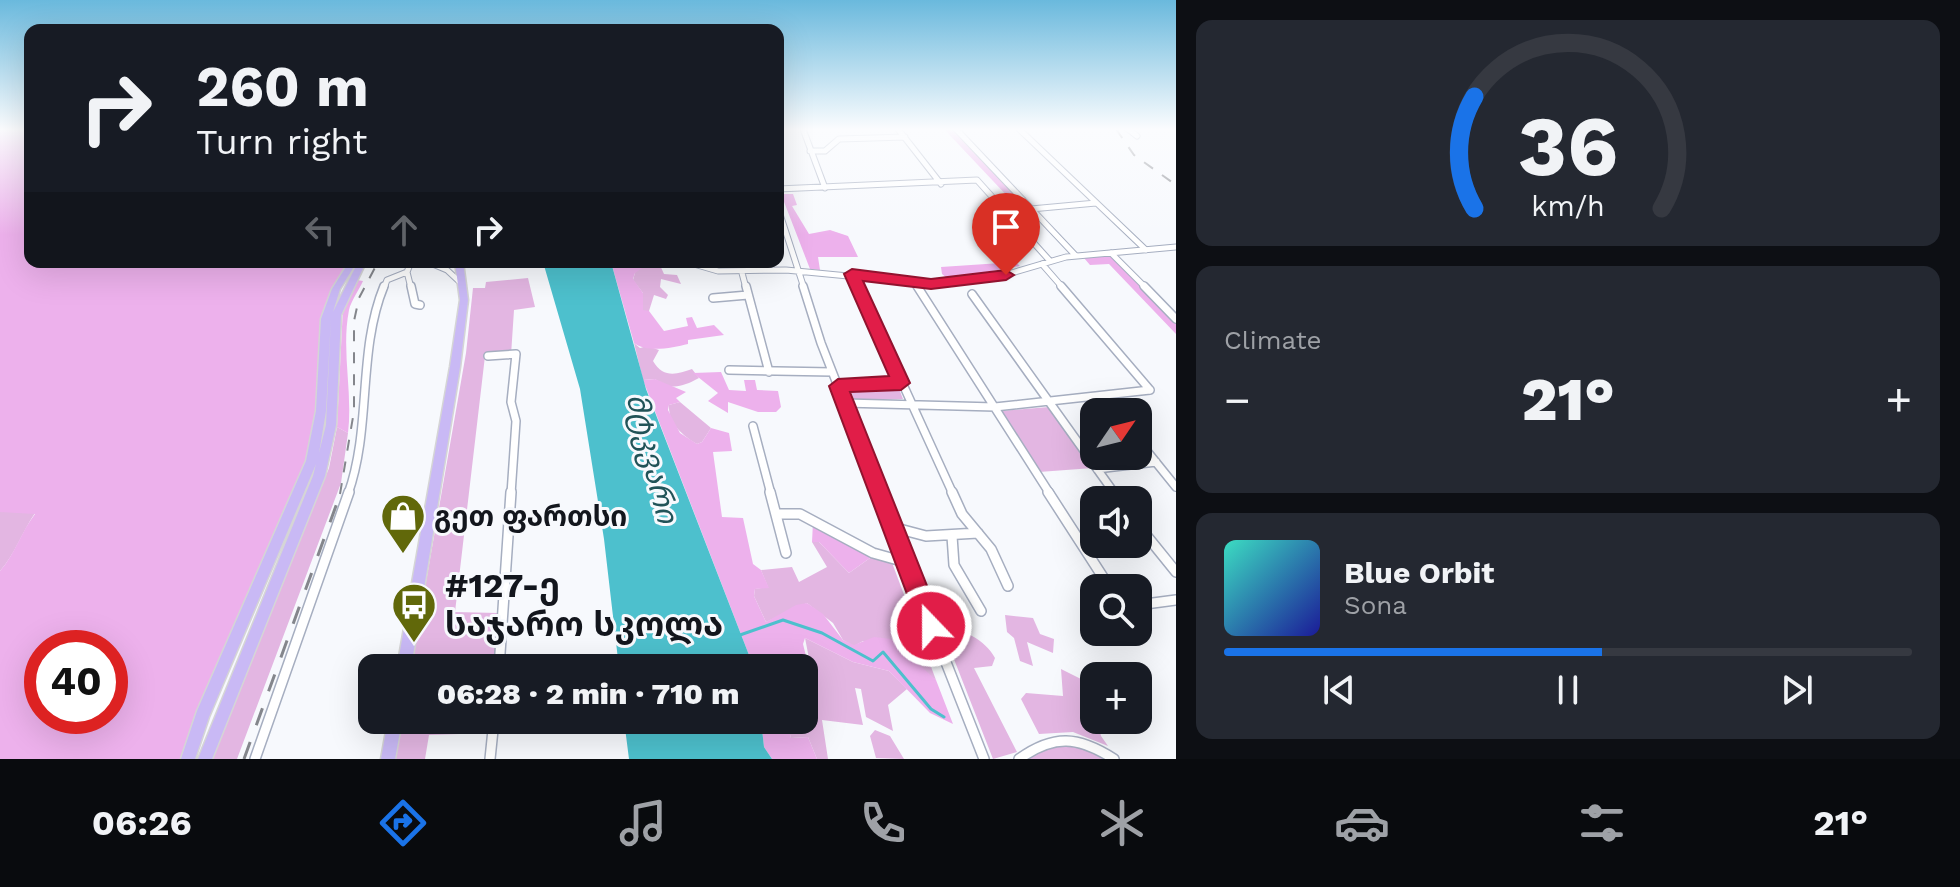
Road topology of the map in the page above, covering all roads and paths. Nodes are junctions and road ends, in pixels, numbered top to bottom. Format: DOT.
graph roads {
  1 [pos="815,164"];
  2 [pos="926,164"];
  3 [pos="989,164"];
  4 [pos="1056,164"];
  5 [pos="941,184"];
  6 [pos="825,188"];
  7 [pos="784,189"];
  8 [pos="1023,200"];
  9 [pos="996,201"];
  10 [pos="1096,203"];
  11 [pos="1031,209"];
  12 [pos="784,224"];
  13 [pos="1176,247"];
  14 [pos="1146,250"];
  15 [pos="1111,253"];
  16 [pos="1076,256"];
  17 [pos="1046,262"];
  18 [pos="349,268"];
  19 [pos="359,268"];
  20 [pos="407,268"];
  21 [pos="409,268"];
  22 [pos="442,268"];
  23 [pos="460,268"];
  24 [pos="706,268"];
  25 [pos="798,272"];
  26 [pos="742,273"];
  27 [pos="852,274"];
  28 [pos="916,284"];
  29 [pos="464,286"];
  30 [pos="972,294"];
  31 [pos="748,295"];
  32 [pos="713,298"];
  33 [pos="420,305"];
  34 [pos="1176,319"];
  35 [pos="488,356"];
  36 [pos="729,370"];
  37 [pos="769,372"];
  38 [pos="832,372"];
  39 [pos="901,383"];
  40 [pos="838,386"];
  41 [pos="1102,396"];
  42 [pos="1048,400"];
  43 [pos="911,402"];
  44 [pos="845,403"];
  45 [pos="995,407"];
  46 [pos="753,426"];
  47 [pos="1080,445"];
  48 [pos="1152,457"];
  49 [pos="1152,462"];
  50 [pos="1156,462"];
  51 [pos="1176,487"];
  52 [pos="776,514"];
  53 [pos="892,527"];
  54 [pos="978,533"];
  55 [pos="952,536"];
  56 [pos="1152,542"];
  57 [pos="786,553"];
  58 [pos="905,562"];
  59 [pos="1176,572"];
  60 [pos="1101,574"];
  61 [pos="1008,586"];
  62 [pos="1176,600"];
  63 [pos="1152,603"];
  64 [pos="981,611"];
  65 [pos="406,654"];
  66 [pos="500,654"];
  67 [pos="392,734"];
  68 [pos="493,734"];
  69 [pos="188,759"];
  70 [pos="205,759"];
  71 [pos="255,759"];
  72 [pos="388,759"];
  73 [pos="490,759"];
  74 [pos="984,759"];
  75 [pos="1019,759"];
  76 [pos="1114,759"];
  1 -- 6 [label="street"];
  2 -- 5 [label="street"];
  3 -- 8 [label="street"];
  4 -- 10 [label="street"];
  5 -- 6 [label="street"];
  5 -- 9 [label="street"];
  6 -- 7 [label="street"];
  8 -- 9 [label="street"];
  8 -- 11 [label="street"];
  9 -- 17 [label="street"];
  10 -- 11 [label="street"];
  10 -- 14 [label="street"];
  11 -- 16 [label="street"];
  12 -- 25 [label="street"];
  13 -- 14 [label="street"];
  14 -- 15 [label="street"];
  15 -- 16 [label="street"];
  15 -- 34 [label="street"];
  16 -- 17 [label="street"];
  17 -- 28 [label="street"];
  17 -- 41 [label="street"];
  18 -- 69 [label="highway"];
  19 -- 70 [label="highway"];
  20 -- 71 [label="street"];
  21 -- 33 [label="street"];
  22 -- 29 [label="street"];
  23 -- 29 [label="highway"];
  24 -- 26 [label="street"];
  25 -- 26 [label="street"];
  25 -- 27 [label="street"];
  25 -- 38 [label="street"];
  26 -- 31 [label="street"];
  27 -- 28 [label="street"];
  27 -- 39 [label="street"];
  28 -- 45 [label="street"];
  29 -- 65 [label="highway"];
  30 -- 42 [label="street"];
  31 -- 32 [label="street"];
  31 -- 37 [label="street"];
  35 -- 66 [label="street"];
  36 -- 37 [label="street"];
  37 -- 38 [label="street"];
  38 -- 40 [label="street"];
  39 -- 40 [label="street"];
  39 -- 43 [label="street"];
  40 -- 44 [label="street"];
  41 -- 42 [label="street"];
  42 -- 45 [label="street"];
  42 -- 47 [label="street"];
  43 -- 44 [label="street"];
  43 -- 45 [label="street"];
  43 -- 54 [label="street"];
  44 -- 53 [label="street"];
  45 -- 60 [label="street"];
  46 -- 52 [label="street"];
  48 -- 50 [label="street"];
  49 -- 50 [label="street"];
  50 -- 51 [label="street"];
  52 -- 57 [label="street"];
  52 -- 58 [label="street"];
  53 -- 55 [label="street"];
  53 -- 58 [label="street"];
  54 -- 55 [label="street"];
  54 -- 61 [label="street"];
  55 -- 64 [label="street"];
  56 -- 59 [label="street"];
  58 -- 74 [label="street"];
  62 -- 63 [label="street"];
  67 -- 72 [label="highway"];
  68 -- 73 [label="street"];
  75 -- 76 [label="street"];
}
